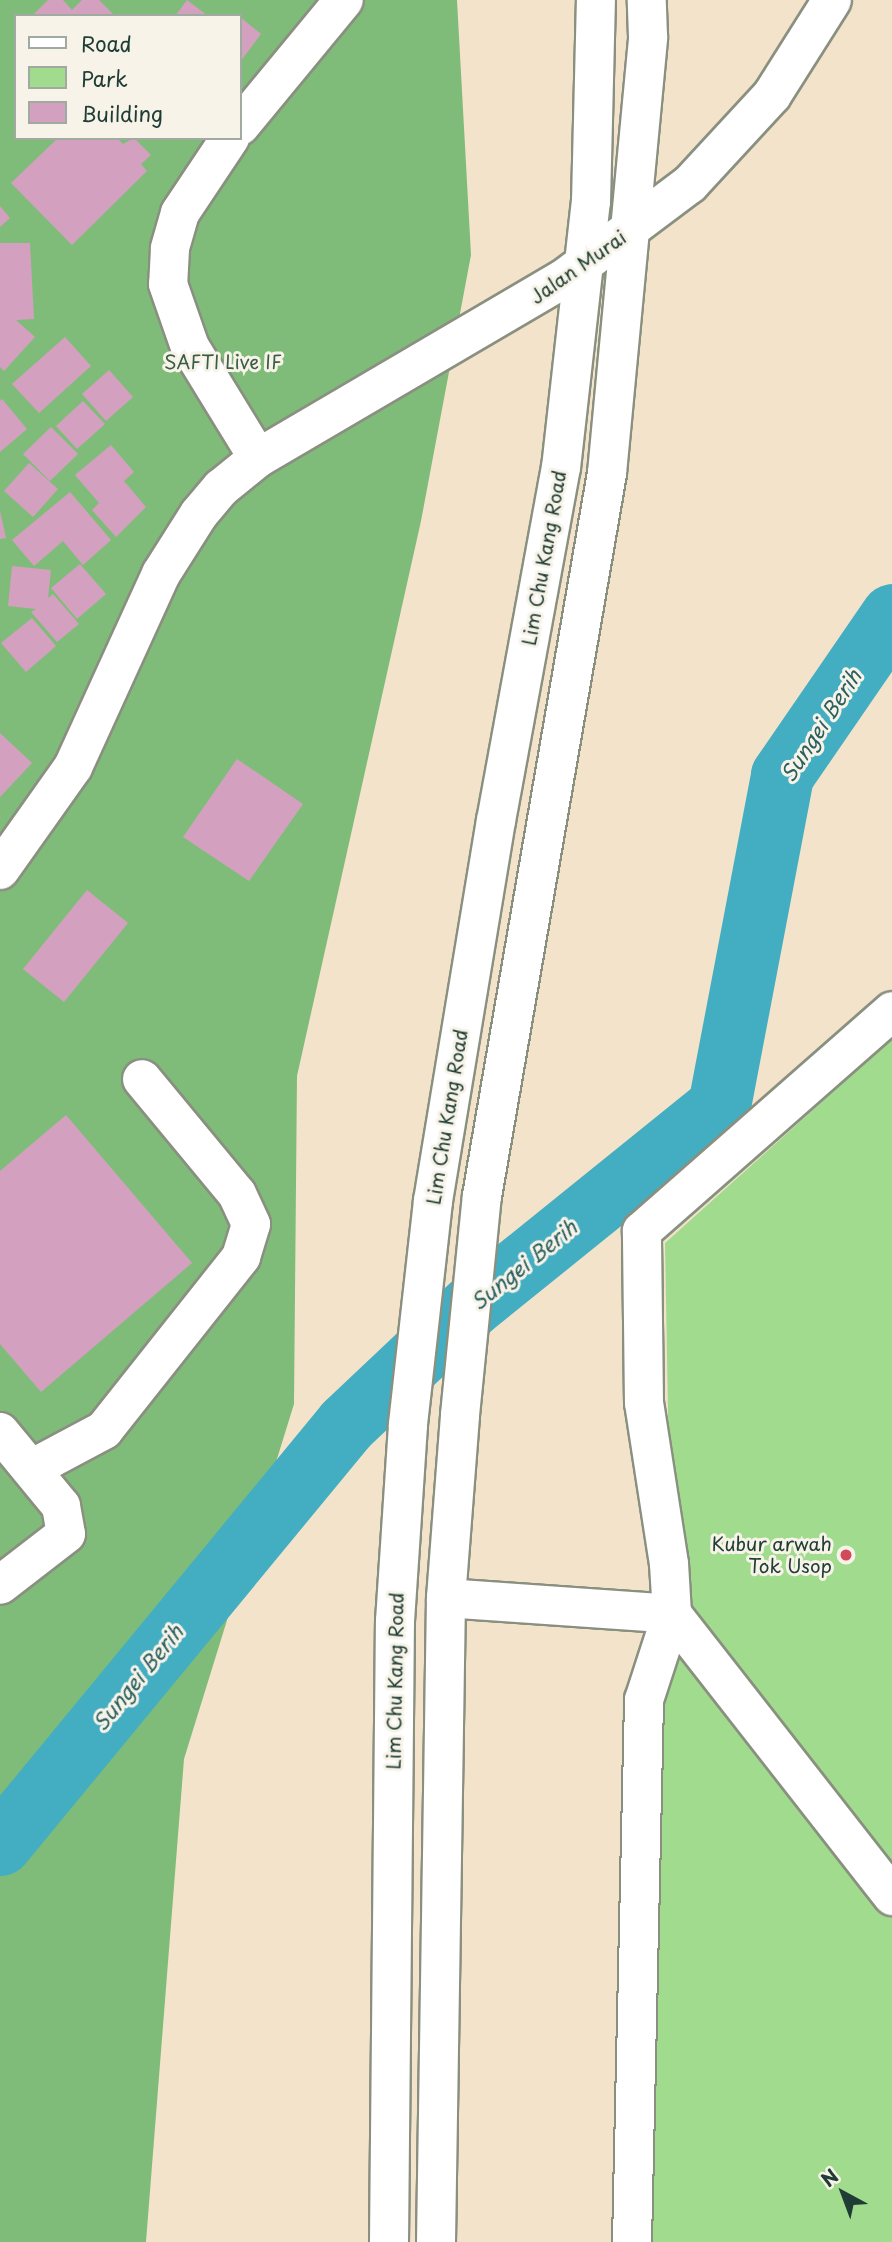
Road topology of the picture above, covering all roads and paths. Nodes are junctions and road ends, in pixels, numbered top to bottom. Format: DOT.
graph roads {
  1 [pos="344,0"];
  2 [pos="596,0"];
  3 [pos="832,0"];
  4 [pos="648,18"];
  5 [pos="594,105"];
  6 [pos="242,124"];
  7 [pos="229,140"];
  8 [pos="629,232"];
  9 [pos="584,264"];
  10 [pos="258,458"];
  11 [pos="554,759"];
  12 [pos="496,821"];
  13 [pos="0,870"];
  14 [pos="892,1011"];
  15 [pos="142,1079"];
  16 [pos="0,1432"];
  17 [pos="31,1469"];
  18 [pos="0,1585"];
  19 [pos="446,1598"];
  20 [pos="672,1614"];
  21 [pos="892,1896"];
  22 [pos="389,2242"];
  23 [pos="436,2242"];
  24 [pos="632,2242"];
  1 -- 6 [label="main road"];
  2 -- 5 [label="main road, Lim Chu Kang Road"];
  3 -- 8 [label="main road, Jalan Murai"];
  4 -- 5 [label="main road"];
  4 -- 8 [label="main road"];
  5 -- 9 [label="main road, Lim Chu Kang Road"];
  7 -- 10 [label="main road"];
  8 -- 9 [label="main road, Jalan Murai"];
  8 -- 11 [label="main road"];
  9 -- 10 [label="main road, Jalan Murai"];
  9 -- 12 [label="main road, Lim Chu Kang Road"];
  10 -- 13 [label="main road, Jalan Murai"];
  11 -- 12 [label="main road"];
  11 -- 19 [label="main road"];
  12 -- 22 [label="main road, Lim Chu Kang Road"];
  14 -- 20 [label="main road"];
  15 -- 17 [label="main road"];
  16 -- 17 [label="main road"];
  17 -- 18 [label="main road"];
  19 -- 20 [label="main road"];
  19 -- 23 [label="main road"];
  20 -- 21 [label="main road"];
  20 -- 24 [label="main road"];
}
